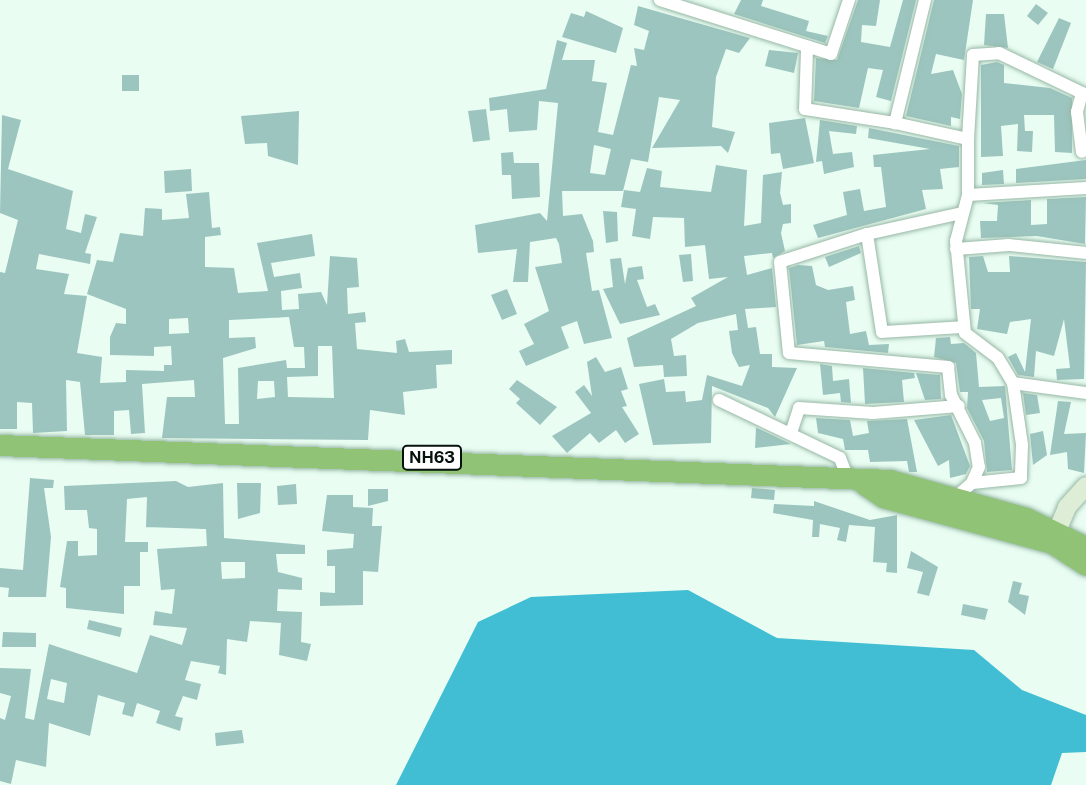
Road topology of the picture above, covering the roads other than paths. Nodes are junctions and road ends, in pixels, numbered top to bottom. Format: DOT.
graph roads {
  1 [pos="660,0"];
  2 [pos="849,0"];
  3 [pos="925,0"];
  4 [pos="807,50"];
  5 [pos="895,123"];
  6 [pos="968,139"];
  7 [pos="1082,152"];
  8 [pos="1086,188"];
  9 [pos="968,195"];
  10 [pos="962,213"];
  11 [pos="867,234"];
  12 [pos="956,249"];
  13 [pos="1086,253"];
  14 [pos="964,327"];
  15 [pos="1013,383"];
  16 [pos="1086,393"];
  17 [pos="719,400"];
  18 [pos="959,406"];
  19 [pos="792,430"];
  20 [pos="0,445"];
  21 [pos="857,482"];
  22 [pos="972,484"];
  23 [pos="1086,486"];
  24 [pos="956,497"];
  25 [pos="1086,498"];
  26 [pos="1059,530"];
  27 [pos="1086,547"];
  28 [pos="1086,565"];
  1 -- 4 [label="street"];
  2 -- 4 [label="street"];
  3 -- 5 [label="street"];
  4 -- 5 [label="street"];
  5 -- 6 [label="street"];
  6 -- 7 [label="street"];
  6 -- 9 [label="street"];
  8 -- 9 [label="street"];
  9 -- 10 [label="street"];
  10 -- 11 [label="street"];
  10 -- 12 [label="street"];
  11 -- 14 [label="street"];
  11 -- 18 [label="street"];
  12 -- 13 [label="street"];
  12 -- 14 [label="street"];
  14 -- 15 [label="street"];
  15 -- 16 [label="street"];
  15 -- 22 [label="street"];
  17 -- 19 [label="street"];
  18 -- 19 [label="street"];
  18 -- 22 [label="street"];
  19 -- 21 [label="street"];
  20 -- 21 [label="highway, NH63"];
  21 -- 24 [label="highway, NH63"];
  21 -- 26 [label="highway, NH63"];
  22 -- 24 [label="street"];
  23 -- 26 [label="main road"];
  24 -- 26 [label="highway, NH63"];
  25 -- 26 [label="main road"];
  26 -- 27 [label="highway, NH63"];
  26 -- 28 [label="highway, NH63"];
}
